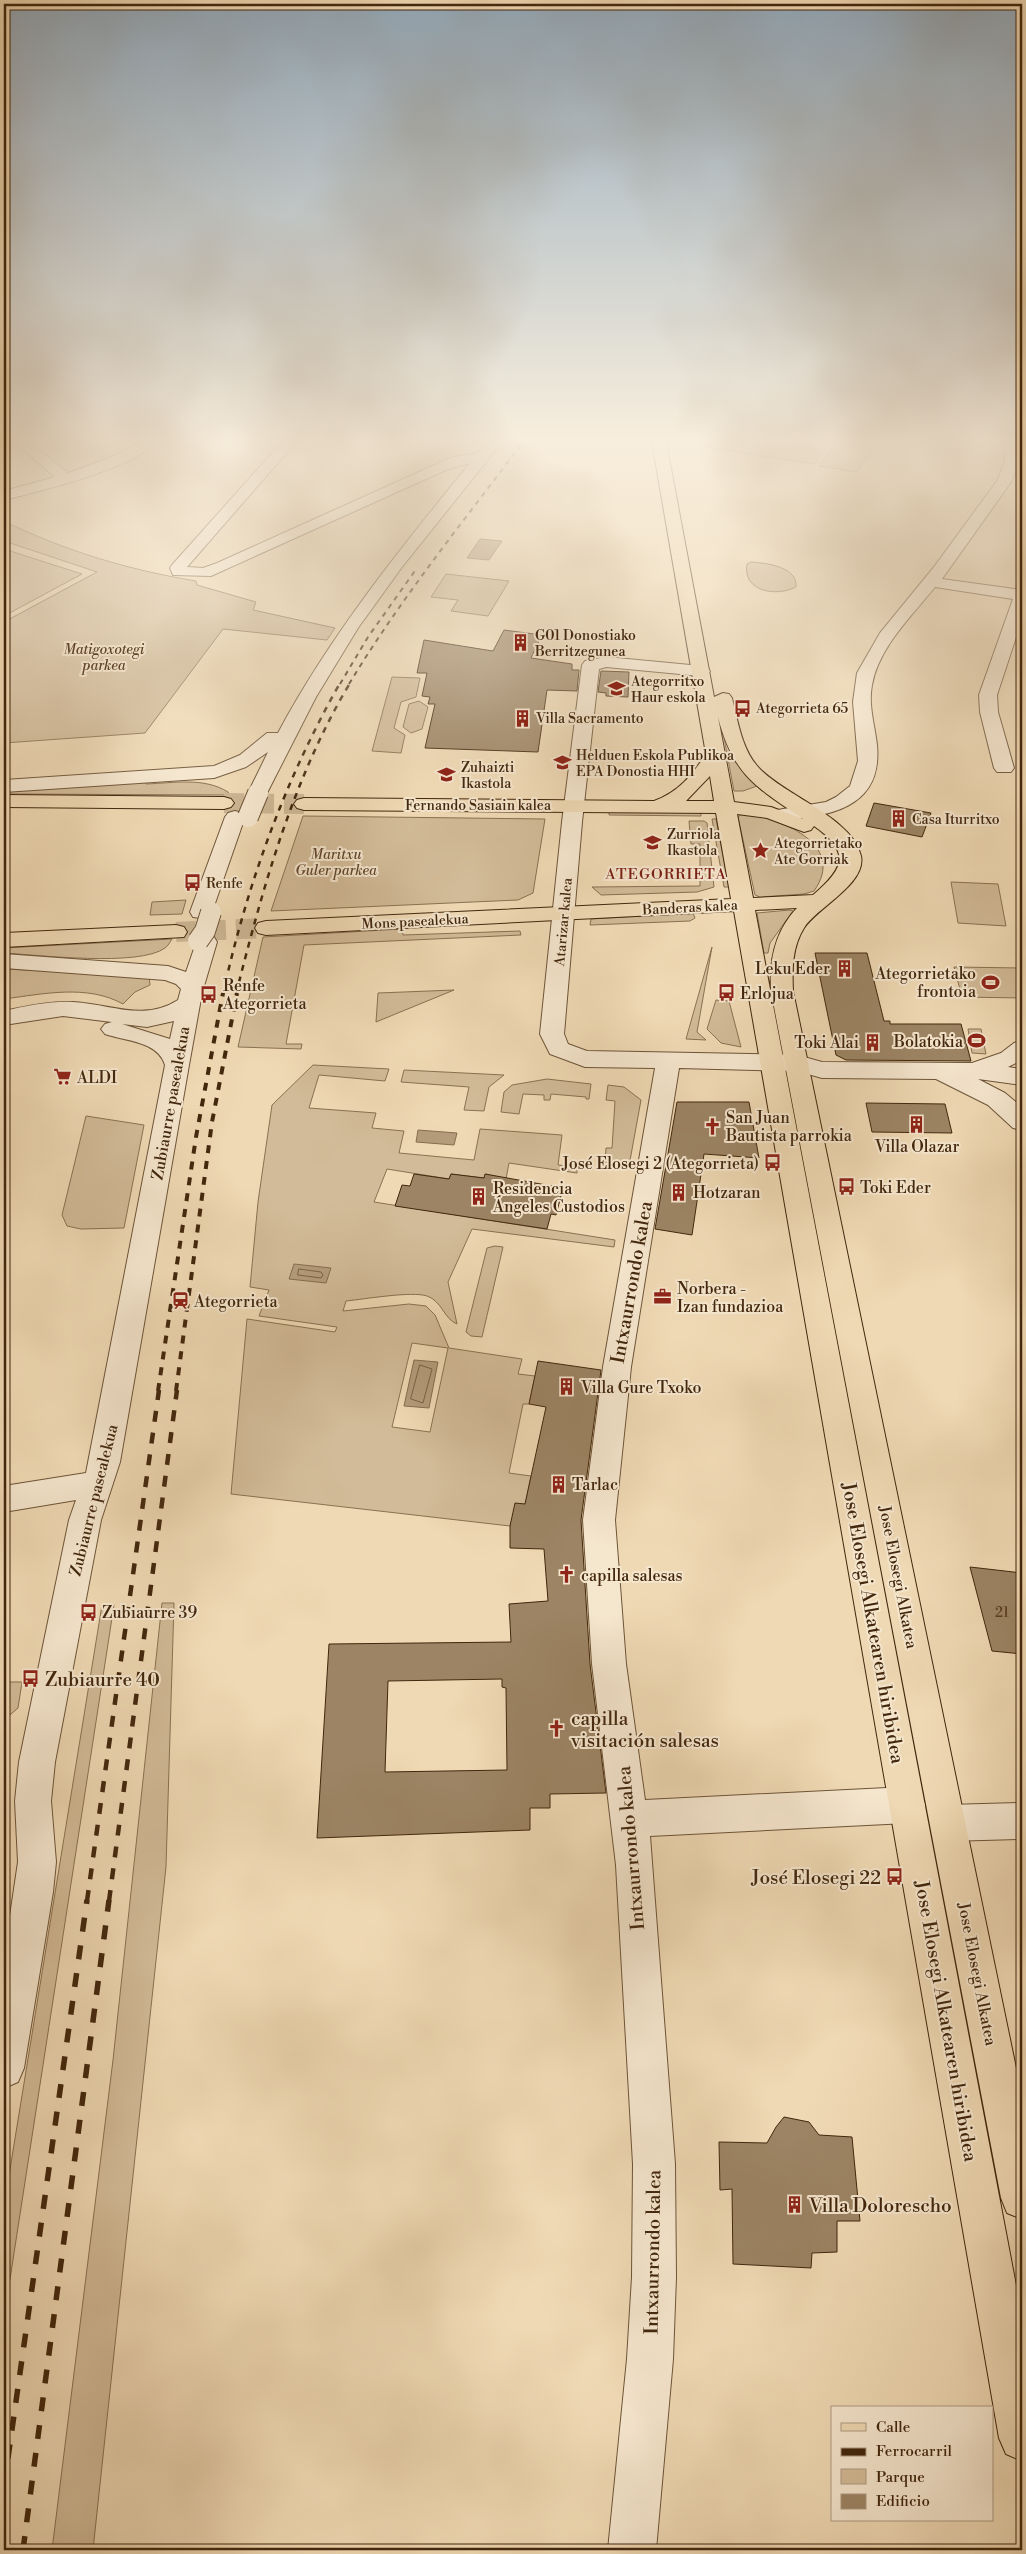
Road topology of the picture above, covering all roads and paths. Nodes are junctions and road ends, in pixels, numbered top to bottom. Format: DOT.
graph roads {
  1 [pos="184,561"];
  2 [pos="234,561"];
  3 [pos="401,561"];
  4 [pos="681,561"];
  5 [pos="696,561"];
  6 [pos="946,561"];
  7 [pos="931,582"];
  8 [pos="1022,595"];
  9 [pos="704,600"];
  10 [pos="1014,645"];
  11 [pos="701,671"];
  12 [pos="721,685"];
  13 [pos="306,698"];
  14 [pos="274,737"];
  15 [pos="716,754"];
  16 [pos="1004,768"];
  17 [pos="203,772"];
  18 [pos="4,786"];
  19 [pos="246,790"];
  20 [pos="4,801"];
  21 [pos="304,804"];
  22 [pos="576,806"];
  23 [pos="652,806"];
  24 [pos="725,807"];
  25 [pos="804,812"];
  26 [pos="238,814"];
  27 [pos="778,815"];
  28 [pos="839,884"];
  29 [pos="816,901"];
  30 [pos="743,905"];
  31 [pos="209,912"];
  32 [pos="564,913"];
  33 [pos="266,928"];
  34 [pos="4,940"];
  35 [pos="193,941"];
  36 [pos="4,961"];
  37 [pos="137,970"];
  38 [pos="191,995"];
  39 [pos="71,1008"];
  40 [pos="4,1018"];
  41 [pos="1022,1048"];
  42 [pos="668,1060"];
  43 [pos="784,1063"];
  44 [pos="177,1065"];
  45 [pos="974,1071"];
  46 [pos="939,1072"];
  47 [pos="1022,1077"];
  48 [pos="1022,1122"];
  49 [pos="98,1484"];
  50 [pos="4,1499"];
  51 [pos="907,1805"];
  52 [pos="630,1819"];
  53 [pos="1022,1821"];
  54 [pos="948,1823"];
  55 [pos="4,2068"];
  56 [pos="1022,2198"];
  57 [pos="1022,2438"];
  58 [pos="632,2550"];
  1 -- 2 [label="street"];
  3 -- 13 [label="street"];
  4 -- 11 [label="main road, Jose Elosegi Alkatearen hiribidea"];
  5 -- 9 [label="main road"];
  6 -- 7 [label="street"];
  7 -- 8 [label="street"];
  7 -- 25 [label="street"];
  8 -- 10 [label="street"];
  10 -- 16 [label="street"];
  11 -- 15 [label="main road, Jose Elosegi Alkatearen hiribidea"];
  11 -- 22 [label="street, Atarizar kalea"];
  12 -- 25 [label="main road"];
  13 -- 14 [label="street"];
  13 -- 19 [label="street"];
  14 -- 17 [label="street"];
  14 -- 19 [label="street"];
  15 -- 23 [label="main road, Fernando Sasiain kalea"];
  15 -- 24 [label="main road, Jose Elosegi Alkatearen hiribidea"];
  17 -- 18 [label="street"];
  17 -- 19 [label="street"];
  19 -- 26 [label="street"];
  20 -- 26 [label="main road"];
  21 -- 22 [label="main road, Fernando Sasiain kalea"];
  22 -- 23 [label="main road, Fernando Sasiain kalea"];
  22 -- 32 [label="street, Atarizar kalea"];
  23 -- 24 [label="main road, Fernando Sasiain kalea"];
  24 -- 27 [label="main road"];
  24 -- 30 [label="main road, Jose Elosegi Alkatearen hiribidea"];
  25 -- 27 [label="street"];
  25 -- 28 [label="main road"];
  26 -- 31 [label="street, Zubiaurre pasealekua"];
  26 -- 31 [label="street"];
  27 -- 28 [label="main road"];
  28 -- 29 [label="main road"];
  29 -- 30 [label="main road, Banderas kalea"];
  29 -- 43 [label="main road, Jose Elosegi Alkatea"];
  30 -- 32 [label="main road, Banderas kalea"];
  30 -- 43 [label="main road, Jose Elosegi Alkatearen hiribidea"];
  31 -- 35 [label="street, Zubiaurre pasealekua"];
  32 -- 33 [label="main road, Mons pasealekua"];
  32 -- 42 [label="street, Atarizar kalea"];
  34 -- 35 [label="main road"];
  35 -- 37 [label="street"];
  35 -- 38 [label="street, Zubiaurre pasealekua"];
  36 -- 37 [label="street"];
  37 -- 38 [label="street"];
  38 -- 39 [label="street"];
  38 -- 44 [label="street, Zubiaurre pasealekua"];
  39 -- 40 [label="street"];
  39 -- 44 [label="street"];
  41 -- 45 [label="street"];
  42 -- 43 [label="street, Atarizar kalea"];
  42 -- 52 [label="street, Intxaurrondo kalea"];
  43 -- 46 [label="street, Atarizar kalea"];
  43 -- 51 [label="main road, Jose Elosegi Alkatearen hiribidea"];
  43 -- 54 [label="main road, Jose Elosegi Alkatea"];
  44 -- 49 [label="street, Zubiaurre pasealekua"];
  45 -- 46 [label="street, Atarizar kalea"];
  45 -- 47 [label="street"];
  46 -- 48 [label="street"];
  49 -- 50 [label="street"];
  49 -- 55 [label="street, Zubiaurre pasealekua"];
  51 -- 52 [label="street"];
  51 -- 57 [label="main road, Jose Elosegi Alkatearen hiribidea"];
  52 -- 58 [label="street, Intxaurrondo kalea"];
  53 -- 54 [label="street"];
  54 -- 56 [label="main road, Jose Elosegi Alkatea"];
}
